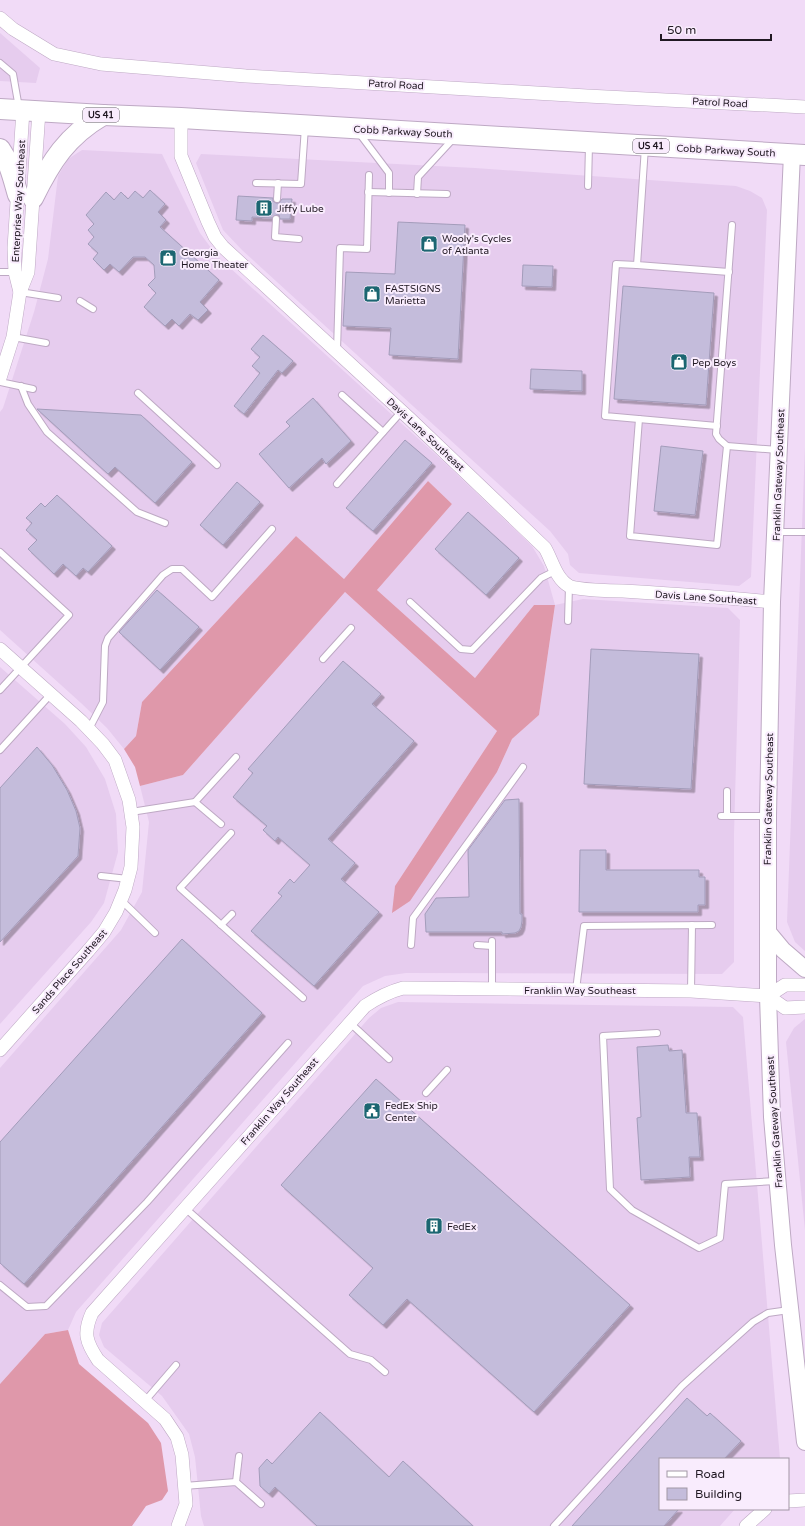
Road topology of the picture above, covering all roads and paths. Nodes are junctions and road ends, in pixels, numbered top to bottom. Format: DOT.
graph roads {
  1 [pos="0,18"];
  2 [pos="0,63"];
  3 [pos="805,106"];
  4 [pos="20,110"];
  5 [pos="103,115"];
  6 [pos="181,118"];
  7 [pos="306,126"];
  8 [pos="355,129"];
  9 [pos="456,135"];
  10 [pos="590,142"];
  11 [pos="645,146"];
  12 [pos="0,149"];
  13 [pos="799,154"];
  14 [pos="369,175"];
  15 [pos="256,183"];
  16 [pos="278,184"];
  17 [pos="588,186"];
  18 [pos="368,192"];
  19 [pos="389,193"];
  20 [pos="418,194"];
  21 [pos="447,194"];
  22 [pos="25,196"];
  23 [pos="277,199"];
  24 [pos="276,218"];
  25 [pos="732,224"];
  26 [pos="299,239"];
  27 [pos="637,265"];
  28 [pos="0,272"];
  29 [pos="15,272"];
  30 [pos="729,272"];
  31 [pos="20,292"];
  32 [pos="58,298"];
  33 [pos="80,301"];
  34 [pos="92,308"];
  35 [pos="13,337"];
  36 [pos="46,343"];
  37 [pos="337,351"];
  38 [pos="0,378"];
  39 [pos="0,382"];
  40 [pos="21,386"];
  41 [pos="33,389"];
  42 [pos="138,393"];
  43 [pos="342,395"];
  44 [pos="402,411"];
  45 [pos="639,419"];
  46 [pos="717,426"];
  47 [pos="383,432"];
  48 [pos="727,446"];
  49 [pos="779,450"];
  50 [pos="217,465"];
  51 [pos="337,484"];
  52 [pos="165,523"];
  53 [pos="272,529"];
  54 [pos="776,532"];
  55 [pos="805,532"];
  56 [pos="0,552"];
  57 [pos="555,571"];
  58 [pos="569,586"];
  59 [pos="410,602"];
  60 [pos="772,602"];
  61 [pos="568,621"];
  62 [pos="350,628"];
  63 [pos="0,649"];
  64 [pos="323,659"];
  65 [pos="20,668"];
  66 [pos="0,690"];
  67 [pos="51,694"];
  68 [pos="89,729"];
  69 [pos="0,750"];
  70 [pos="236,757"];
  71 [pos="523,767"];
  72 [pos="727,791"];
  73 [pos="195,802"];
  74 [pos="131,812"];
  75 [pos="768,816"];
  76 [pos="221,824"];
  77 [pos="231,833"];
  78 [pos="101,876"];
  79 [pos="128,879"];
  80 [pos="121,900"];
  81 [pos="232,914"];
  82 [pos="221,925"];
  83 [pos="712,925"];
  84 [pos="692,926"];
  85 [pos="768,932"];
  86 [pos="155,933"];
  87 [pos="411,945"];
  88 [pos="477,946"];
  89 [pos="805,969"];
  90 [pos="805,985"];
  91 [pos="492,990"];
  92 [pos="576,990"];
  93 [pos="691,991"];
  94 [pos="768,996"];
  95 [pos="303,998"];
  96 [pos="805,1007"];
  97 [pos="349,1022"];
  98 [pos="657,1033"];
  99 [pos="288,1043"];
  100 [pos="0,1050"];
  101 [pos="389,1059"];
  102 [pos="447,1070"];
  103 [pos="426,1093"];
  104 [pos="778,1181"];
  105 [pos="184,1208"];
  106 [pos="0,1285"];
  107 [pos="791,1309"];
  108 [pos="176,1365"];
  109 [pos="385,1372"];
  110 [pos="145,1401"];
  111 [pos="805,1442"];
  112 [pos="239,1456"];
  113 [pos="236,1482"];
  114 [pos="184,1486"];
  115 [pos="805,1500"];
  116 [pos="789,1501"];
  117 [pos="261,1504"];
  118 [pos="764,1510"];
  119 [pos="178,1526"];
  120 [pos="554,1526"];
  121 [pos="746,1526"];
  1 -- 3 [label="street, Patrol Road"];
  2 -- 4 [label="lane"];
  4 -- 5 [label="main road, Cobb Parkway South / US 41"];
  4 -- 22 [label="street, Enterprise Way Southeast"];
  5 -- 6 [label="main road, Cobb Parkway South / US 41"];
  5 -- 22 [label="main road"];
  6 -- 7 [label="main road, Cobb Parkway South / US 41"];
  6 -- 37 [label="street, Davis Lane Southeast"];
  7 -- 8 [label="main road, Cobb Parkway South / US 41"];
  7 -- 16 [label="lane"];
  8 -- 9 [label="main road, Cobb Parkway South / US 41"];
  8 -- 19 [label="lane"];
  9 -- 10 [label="main road, Cobb Parkway South / US 41"];
  9 -- 20 [label="lane"];
  10 -- 11 [label="main road, Cobb Parkway South / US 41"];
  10 -- 17 [label="lane"];
  11 -- 13 [label="main road, Cobb Parkway South / US 41"];
  11 -- 27 [label="lane"];
  12 -- 22 [label="main road"];
  13 -- 49 [label="street, Franklin Gateway Southeast"];
  14 -- 18 [label="lane"];
  15 -- 16 [label="lane"];
  16 -- 23 [label="lane"];
  18 -- 19 [label="lane"];
  18 -- 37 [label="lane"];
  19 -- 20 [label="lane"];
  20 -- 21 [label="lane"];
  22 -- 29 [label="street, Enterprise Way Southeast"];
  22 -- 31 [label="street, Enterprise Way Southeast"];
  24 -- 26 [label="lane"];
  25 -- 30 [label="lane"];
  27 -- 30 [label="lane"];
  27 -- 45 [label="lane"];
  28 -- 29 [label="lane"];
  29 -- 31 [label="street, Enterprise Way Southeast"];
  30 -- 46 [label="lane"];
  31 -- 32 [label="lane"];
  31 -- 35 [label="street, Enterprise Way Southeast"];
  33 -- 34 [label="lane"];
  35 -- 36 [label="lane"];
  35 -- 38 [label="street, Enterprise Way Southeast"];
  37 -- 44 [label="street, Davis Lane Southeast"];
  39 -- 40 [label="lane"];
  40 -- 41 [label="lane"];
  40 -- 52 [label="lane"];
  42 -- 50 [label="lane"];
  43 -- 47 [label="lane"];
  44 -- 47 [label="lane"];
  44 -- 57 [label="street, Davis Lane Southeast"];
  45 -- 46 [label="lane"];
  45 -- 48 [label="lane"];
  46 -- 48 [label="lane"];
  47 -- 51 [label="lane"];
  48 -- 49 [label="lane"];
  49 -- 54 [label="street, Franklin Gateway Southeast"];
  53 -- 68 [label="lane"];
  54 -- 55 [label="lane"];
  54 -- 60 [label="street, Franklin Gateway Southeast"];
  56 -- 65 [label="lane"];
  57 -- 58 [label="street, Davis Lane Southeast"];
  57 -- 59 [label="lane"];
  58 -- 60 [label="street, Davis Lane Southeast"];
  58 -- 61 [label="lane"];
  60 -- 75 [label="street, Franklin Gateway Southeast"];
  62 -- 64 [label="lane"];
  63 -- 65 [label="street, Sands Place Southeast"];
  65 -- 66 [label="lane"];
  65 -- 67 [label="street, Sands Place Southeast"];
  67 -- 68 [label="street, Sands Place Southeast"];
  67 -- 69 [label="lane"];
  68 -- 74 [label="street, Sands Place Southeast"];
  70 -- 73 [label="lane"];
  71 -- 87 [label="lane"];
  72 -- 75 [label="lane"];
  73 -- 74 [label="lane"];
  73 -- 76 [label="lane"];
  74 -- 79 [label="street, Sands Place Southeast"];
  75 -- 85 [label="street, Franklin Gateway Southeast"];
  77 -- 82 [label="lane"];
  78 -- 79 [label="lane"];
  79 -- 80 [label="street, Sands Place Southeast"];
  80 -- 86 [label="lane"];
  80 -- 100 [label="street, Sands Place Southeast"];
  81 -- 82 [label="lane"];
  82 -- 95 [label="lane"];
  83 -- 84 [label="lane"];
  84 -- 92 [label="lane"];
  84 -- 93 [label="lane"];
  85 -- 89 [label="street"];
  85 -- 94 [label="street, Franklin Gateway Southeast"];
  88 -- 91 [label="lane"];
  90 -- 94 [label="street"];
  91 -- 92 [label="street, Franklin Way Southeast"];
  91 -- 97 [label="street, Franklin Way Southeast"];
  92 -- 93 [label="street, Franklin Way Southeast"];
  93 -- 94 [label="street, Franklin Way Southeast"];
  94 -- 96 [label="street"];
  94 -- 104 [label="street, Franklin Gateway Southeast"];
  97 -- 101 [label="lane"];
  97 -- 105 [label="street, Franklin Way Southeast"];
  98 -- 104 [label="lane"];
  99 -- 106 [label="lane"];
  102 -- 103 [label="lane"];
  104 -- 107 [label="street, Franklin Gateway Southeast"];
  105 -- 109 [label="lane"];
  105 -- 110 [label="street, Franklin Way Southeast"];
  107 -- 111 [label="street, Franklin Gateway Southeast"];
  107 -- 120 [label="lane"];
  108 -- 110 [label="lane"];
  110 -- 114 [label="street, Franklin Way Southeast"];
  112 -- 113 [label="lane"];
  113 -- 114 [label="lane"];
  113 -- 117 [label="lane"];
  114 -- 119 [label="street, Franklin Way Southeast"];
  115 -- 116 [label="street"];
  118 -- 121 [label="street"];
}
